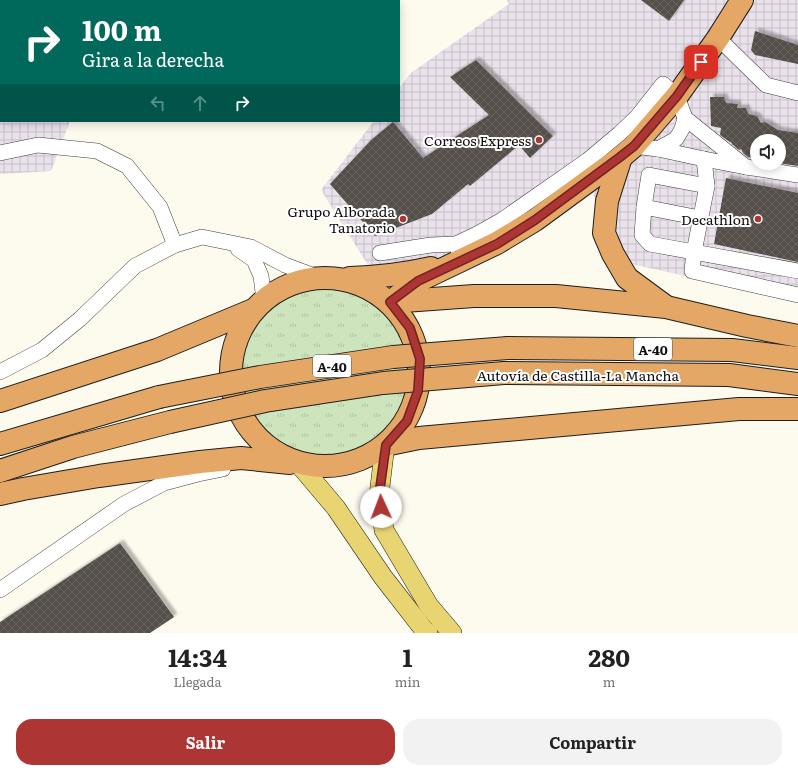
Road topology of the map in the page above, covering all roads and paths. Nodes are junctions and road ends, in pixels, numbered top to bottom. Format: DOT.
graph roads {
  1 [pos="742,0"];
  2 [pos="718,38"];
  3 [pos="798,93"];
  4 [pos="677,96"];
  5 [pos="685,118"];
  6 [pos="658,148"];
  7 [pos="627,151"];
  8 [pos="0,153"];
  9 [pos="704,159"];
  10 [pos="746,167"];
  11 [pos="798,175"];
  12 [pos="707,186"];
  13 [pos="644,207"];
  14 [pos="700,218"];
  15 [pos="231,244"];
  16 [pos="175,245"];
  17 [pos="459,252"];
  18 [pos="694,252"];
  19 [pos="380,253"];
  20 [pos="798,271"];
  21 [pos="317,277"];
  22 [pos="341,278"];
  23 [pos="798,295"];
  24 [pos="390,302"];
  25 [pos="258,305"];
  26 [pos="666,307"];
  27 [pos="798,336"];
  28 [pos="798,358"];
  29 [pos="0,372"];
  30 [pos="798,384"];
  31 [pos="0,401"];
  32 [pos="798,409"];
  33 [pos="0,444"];
  34 [pos="386,445"];
  35 [pos="266,461"];
  36 [pos="298,463"];
  37 [pos="0,471"];
  38 [pos="0,494"];
  39 [pos="0,590"];
  40 [pos="428,633"];
  41 [pos="452,633"];
  1 -- 2 [label="highway"];
  2 -- 3 [label="street"];
  2 -- 4 [label="highway"];
  4 -- 5 [label="street"];
  4 -- 7 [label="highway"];
  4 -- 17 [label="street"];
  5 -- 6 [label="street"];
  5 -- 10 [label="street"];
  6 -- 7 [label="street"];
  6 -- 9 [label="street"];
  7 -- 17 [label="highway"];
  7 -- 26 [label="highway"];
  8 -- 16 [label="street"];
  9 -- 10 [label="street"];
  9 -- 12 [label="street"];
  10 -- 11 [label="street"];
  12 -- 13 [label="street"];
  12 -- 14 [label="street"];
  13 -- 14 [label="street"];
  13 -- 18 [label="street"];
  14 -- 18 [label="street"];
  15 -- 16 [label="street"];
  15 -- 21 [label="street"];
  15 -- 25 [label="street"];
  16 -- 29 [label="street"];
  17 -- 19 [label="street"];
  17 -- 22 [label="highway"];
  17 -- 24 [label="highway"];
  18 -- 20 [label="street"];
  18 -- 23 [label="street"];
  21 -- 22 [label="highway"];
  21 -- 25 [label="highway"];
  22 -- 24 [label="highway"];
  24 -- 26 [label="highway"];
  24 -- 34 [label="highway"];
  25 -- 31 [label="highway"];
  25 -- 36 [label="highway"];
  26 -- 27 [label="highway"];
  28 -- 33 [label="highway, Autovía de Castilla-La Mancha / A-40, bridge"];
  30 -- 37 [label="highway, Autovía de Castilla-La Mancha / A-40, bridge"];
  32 -- 34 [label="highway"];
  34 -- 36 [label="highway"];
  34 -- 41 [label="main road"];
  35 -- 36 [label="highway"];
  35 -- 38 [label="highway"];
  35 -- 39 [label="street"];
  36 -- 40 [label="main road"];
}
